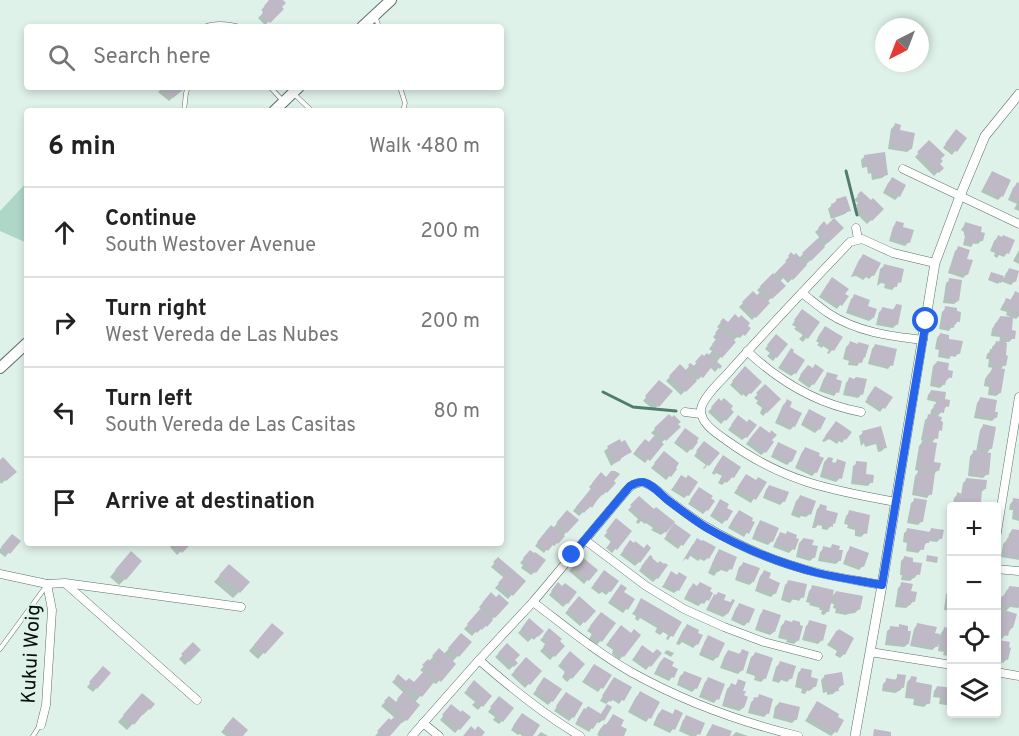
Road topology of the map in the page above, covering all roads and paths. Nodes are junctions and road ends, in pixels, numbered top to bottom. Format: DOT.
graph roads {
  1 [pos="391,0"];
  2 [pos="375,15"];
  3 [pos="365,24"];
  4 [pos="379,24"];
  5 [pos="187,90"];
  6 [pos="273,90"];
  7 [pos="296,90"];
  8 [pos="401,90"];
  9 [pos="1019,94"];
  10 [pos="284,101"];
  11 [pos="184,108"];
  12 [pos="277,108"];
  13 [pos="310,108"];
  14 [pos="404,108"];
  15 [pos="903,169"];
  16 [pos="960,196"];
  17 [pos="1019,224"];
  18 [pos="856,228"];
  19 [pos="857,239"];
  20 [pos="935,263"];
  21 [pos="802,292"];
  22 [pos="922,340"];
  23 [pos="24,346"];
  24 [pos="747,351"];
  25 [pos="0,368"];
  26 [pos="1019,397"];
  27 [pos="685,412"];
  28 [pos="861,412"];
  29 [pos="701,414"];
  30 [pos="896,502"];
  31 [pos="1001,507"];
  32 [pos="585,540"];
  33 [pos="1001,569"];
  34 [pos="1019,571"];
  35 [pos="0,574"];
  36 [pos="65,583"];
  37 [pos="47,584"];
  38 [pos="882,585"];
  39 [pos="533,602"];
  40 [pos="241,607"];
  41 [pos="0,649"];
  42 [pos="870,652"];
  43 [pos="818,656"];
  44 [pos="479,660"];
  45 [pos="947,664"];
  46 [pos="1001,673"];
  47 [pos="1019,676"];
  48 [pos="197,700"];
  49 [pos="423,723"];
  50 [pos="41,725"];
  51 [pos="33,736"];
  52 [pos="412,736"];
  53 [pos="439,736"];
  54 [pos="580,736"];
  55 [pos="798,736"];
  56 [pos="855,736"];
  1 -- 2 [label="main road"];
  2 -- 3 [label="main road"];
  2 -- 4 [label="lane"];
  5 -- 11 [label="lane"];
  6 -- 10 [label="lane"];
  7 -- 10 [label="main road"];
  7 -- 13 [label="lane"];
  8 -- 14 [label="lane"];
  9 -- 16 [label="street"];
  10 -- 12 [label="main road"];
  15 -- 16 [label="street"];
  16 -- 17 [label="street"];
  16 -- 20 [label="street"];
  18 -- 19 [label="street"];
  19 -- 20 [label="street"];
  19 -- 21 [label="street"];
  20 -- 22 [label="street"];
  21 -- 22 [label="street"];
  21 -- 24 [label="street"];
  22 -- 30 [label="street"];
  23 -- 25 [label="main road"];
  24 -- 28 [label="street"];
  24 -- 29 [label="street"];
  26 -- 31 [label="street"];
  27 -- 29 [label="street"];
  29 -- 30 [label="street"];
  30 -- 38 [label="street"];
  32 -- 38 [label="street"];
  32 -- 39 [label="street"];
  32 -- 43 [label="street"];
  33 -- 34 [label="street"];
  35 -- 37 [label="street"];
  36 -- 37 [label="street"];
  36 -- 40 [label="street"];
  36 -- 48 [label="street"];
  37 -- 41 [label="lane"];
  37 -- 50 [label="street, Kukui Woig"];
  38 -- 42 [label="street"];
  39 -- 44 [label="street"];
  39 -- 55 [label="street"];
  42 -- 45 [label="street"];
  42 -- 56 [label="street"];
  44 -- 49 [label="street"];
  44 -- 54 [label="street"];
  46 -- 47 [label="street"];
  49 -- 52 [label="street"];
  49 -- 53 [label="street"];
  50 -- 51 [label="lane"];
}
